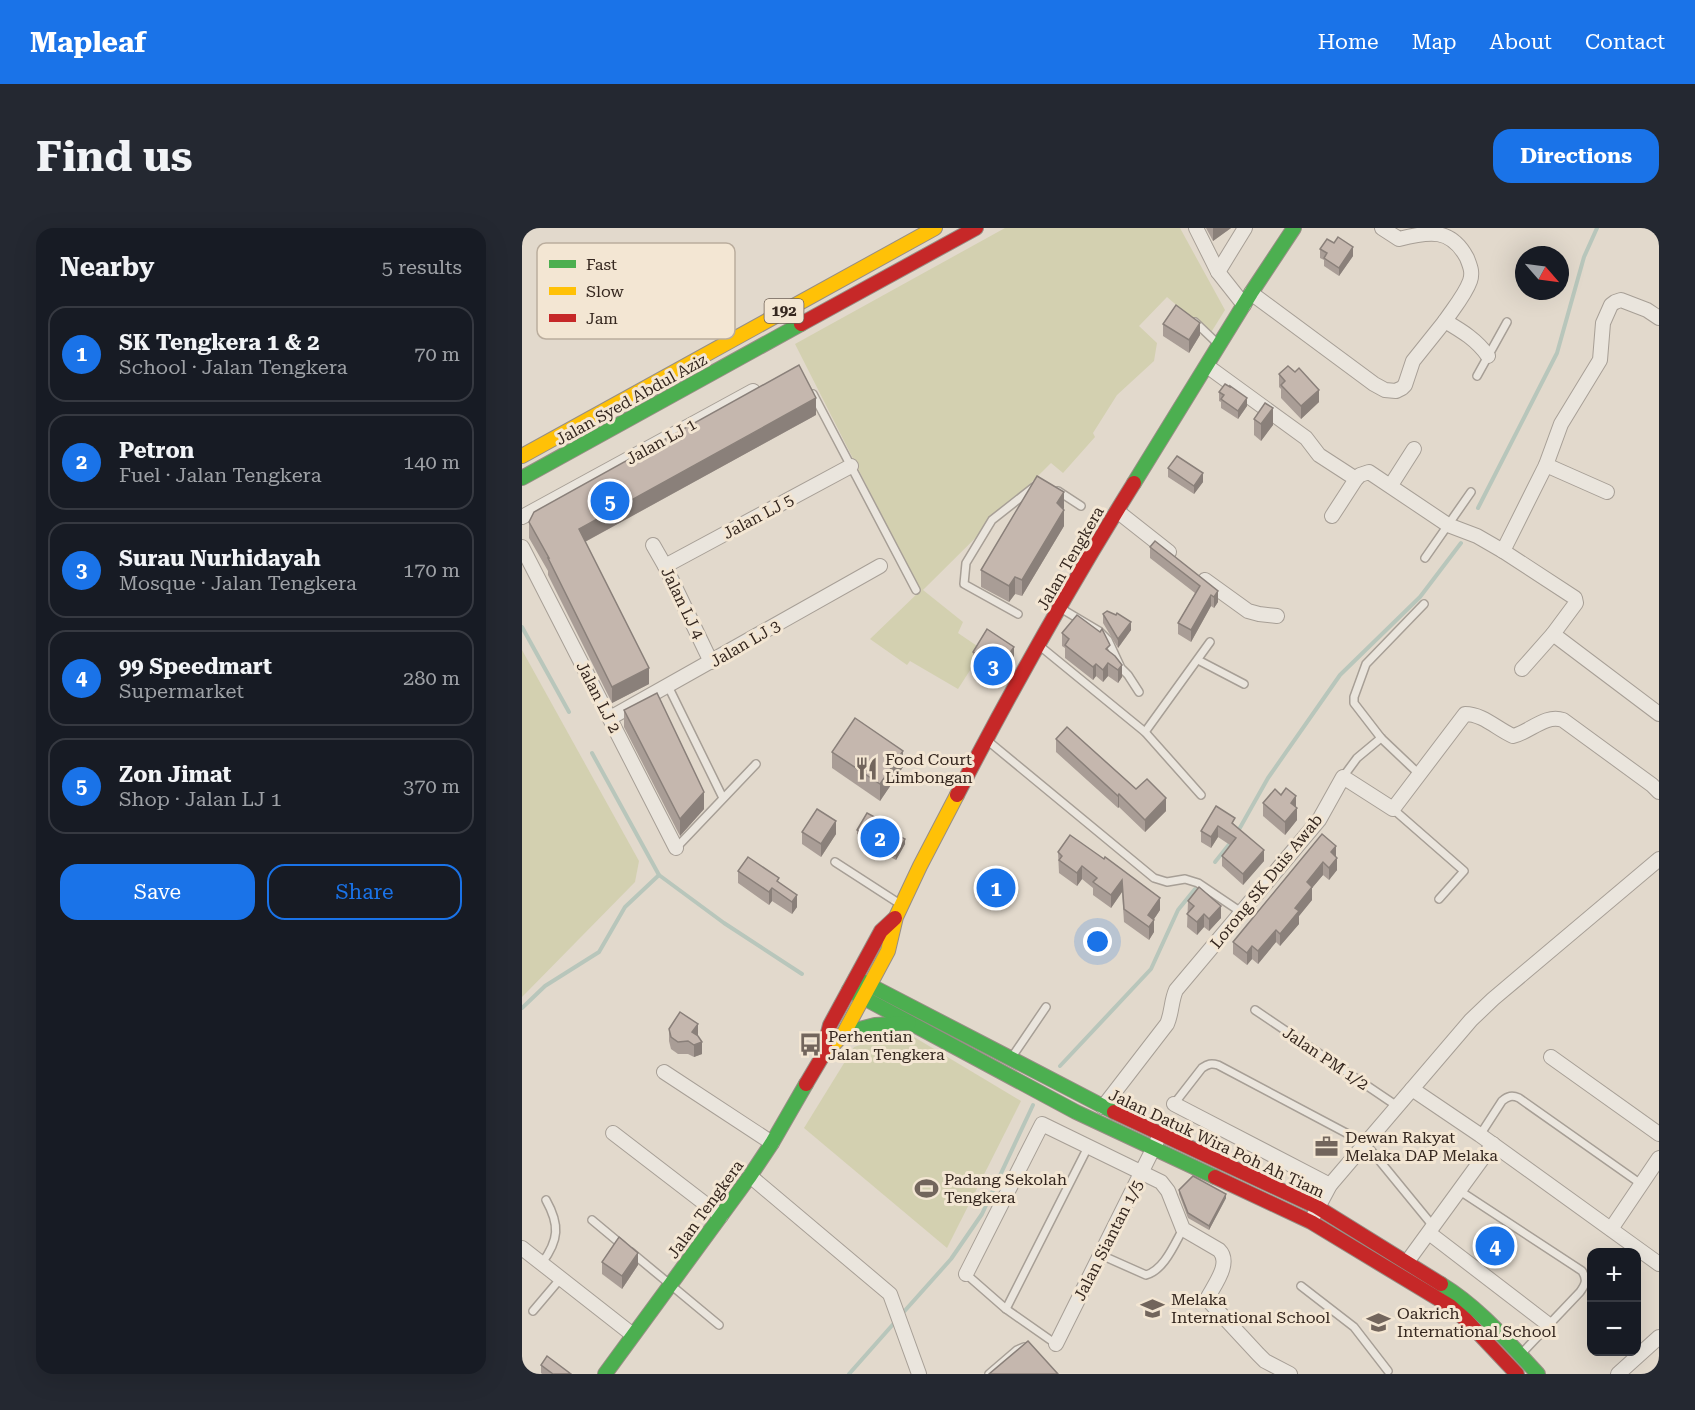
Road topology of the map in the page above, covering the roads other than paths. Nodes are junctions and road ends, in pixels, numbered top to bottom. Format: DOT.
graph roads {
  1 [pos="935,228"];
  2 [pos="976,228"];
  3 [pos="1196,228"];
  4 [pos="1245,228"];
  5 [pos="1294,228"];
  6 [pos="1382,228"];
  7 [pos="1218,272"];
  8 [pos="1248,299"];
  9 [pos="1185,314"];
  10 [pos="1659,318"];
  11 [pos="1445,321"];
  12 [pos="1507,322"];
  13 [pos="735,338"];
  14 [pos="733,339"];
  15 [pos="1219,345"];
  16 [pos="1488,356"];
  17 [pos="1206,366"];
  18 [pos="1477,376"];
  19 [pos="766,384"];
  20 [pos="810,388"];
  21 [pos="548,441"];
  22 [pos="522,447"];
  23 [pos="1414,449"];
  24 [pos="522,456"];
  25 [pos="1546,465"];
  26 [pos="851,466"];
  27 [pos="522,478"];
  28 [pos="1356,479"];
  29 [pos="1043,481"];
  30 [pos="1390,485"];
  31 [pos="1053,487"];
  32 [pos="1471,492"];
  33 [pos="1607,492"];
  34 [pos="1081,506"];
  35 [pos="1117,511"];
  36 [pos="1332,516"];
  37 [pos="522,517"];
  38 [pos="1448,525"];
  39 [pos="653,545"];
  40 [pos="522,547"];
  41 [pos="1503,550"];
  42 [pos="1425,558"];
  43 [pos="1178,560"];
  44 [pos="665,566"];
  45 [pos="880,566"];
  46 [pos="1196,573"];
  47 [pos="916,590"];
  48 [pos="1424,604"];
  49 [pos="1060,608"];
  50 [pos="1018,614"];
  51 [pos="1276,616"];
  52 [pos="1553,634"];
  53 [pos="1210,642"];
  54 [pos="1039,645"];
  55 [pos="1198,660"];
  56 [pos="711,662"];
  57 [pos="1522,669"];
  58 [pos="1244,684"];
  59 [pos="668,686"];
  60 [pos="1139,692"];
  61 [pos="1659,714"];
  62 [pos="610,718"];
  63 [pos="1145,732"];
  64 [pos="1381,738"];
  65 [pos="986,739"];
  66 [pos="756,764"];
  67 [pos="1419,774"];
  68 [pos="1343,777"];
  69 [pos="1659,792"];
  70 [pos="1201,795"];
  71 [pos="723,798"];
  72 [pos="1393,809"];
  73 [pos="676,848"];
  74 [pos="1659,859"];
  75 [pos="836,862"];
  76 [pos="1439,899"];
  77 [pos="899,911"];
  78 [pos="1241,912"];
  79 [pos="888,951"];
  80 [pos="856,978"];
  81 [pos="849,990"];
  82 [pos="867,992"];
  83 [pos="899,1001"];
  84 [pos="1046,1007"];
  85 [pos="1256,1010"];
  86 [pos="912,1023"];
  87 [pos="844,1033"];
  88 [pos="822,1057"];
  89 [pos="1551,1057"];
  90 [pos="1010,1060"];
  91 [pos="664,1072"];
  92 [pos="1412,1089"];
  93 [pos="1174,1104"];
  94 [pos="1397,1106"];
  95 [pos="1103,1107"];
  96 [pos="613,1133"];
  97 [pos="1659,1134"];
  98 [pos="1160,1135"];
  99 [pos="1480,1135"];
  100 [pos="772,1143"];
  101 [pos="1365,1143"];
  102 [pos="1493,1144"];
  103 [pos="1088,1146"];
  104 [pos="1153,1149"];
  105 [pos="1659,1158"];
  106 [pos="1142,1172"];
  107 [pos="750,1176"];
  108 [pos="1641,1184"];
  109 [pos="1330,1185"];
  110 [pos="1460,1191"];
  111 [pos="546,1200"];
  112 [pos="1317,1207"];
  113 [pos="721,1216"];
  114 [pos="592,1220"];
  115 [pos="1311,1222"];
  116 [pos="1184,1229"];
  117 [pos="1611,1229"];
  118 [pos="1432,1230"];
  119 [pos="522,1248"];
  120 [pos="1101,1255"];
  121 [pos="1658,1260"];
  122 [pos="1407,1262"];
  123 [pos="542,1263"];
  124 [pos="966,1274"];
  125 [pos="561,1278"];
  126 [pos="670,1285"];
  127 [pos="1301,1286"];
  128 [pos="1006,1309"];
  129 [pos="533,1311"];
  130 [pos="719,1325"];
  131 [pos="1549,1325"];
  132 [pos="633,1335"];
  133 [pos="1659,1337"];
  134 [pos="1056,1344"];
  135 [pos="1034,1351"];
  136 [pos="1521,1354"];
  137 [pos="1387,1373"];
  138 [pos="605,1374"];
  139 [pos="919,1374"];
  140 [pos="989,1374"];
  141 [pos="1290,1374"];
  142 [pos="1517,1374"];
  143 [pos="1538,1374"];
  144 [pos="1618,1374"];
  1 -- 13 [label="main road, Jalan Syed Abdul Aziz / 192"];
  2 -- 27 [label="main road, Jalan Syed Abdul Aziz / 192"];
  3 -- 7 [label="street"];
  4 -- 7 [label="street"];
  5 -- 8 [label="main road, Jalan Tengkera"];
  6 -- 11 [label="street"];
  7 -- 8 [label="street"];
  8 -- 11 [label="street"];
  8 -- 15 [label="main road, Jalan Tengkera"];
  9 -- 15 [label="lane"];
  10 -- 25 [label="street"];
  11 -- 16 [label="street"];
  12 -- 16 [label="lane"];
  14 -- 21 [label="main road, Jalan Syed Abdul Aziz / 192"];
  15 -- 17 [label="main road, Jalan Tengkera"];
  16 -- 18 [label="lane"];
  17 -- 28 [label="street"];
  17 -- 35 [label="main road, Jalan Tengkera"];
  19 -- 37 [label="street, Jalan LJ 1"];
  20 -- 26 [label="lane"];
  21 -- 22 [label="main road"];
  21 -- 24 [label="main road, Jalan Syed Abdul Aziz / 192"];
  23 -- 30 [label="street"];
  25 -- 33 [label="street"];
  25 -- 41 [label="street"];
  26 -- 44 [label="street, Jalan LJ 5"];
  26 -- 47 [label="lane"];
  28 -- 30 [label="street"];
  28 -- 36 [label="street"];
  29 -- 50 [label="lane"];
  30 -- 38 [label="street"];
  31 -- 34 [label="lane"];
  32 -- 38 [label="lane"];
  35 -- 43 [label="street"];
  35 -- 49 [label="main road, Jalan Tengkera"];
  38 -- 41 [label="street"];
  38 -- 42 [label="lane"];
  39 -- 44 [label="street, Jalan LJ 4"];
  40 -- 62 [label="street, Jalan LJ 2"];
  41 -- 52 [label="street"];
  44 -- 56 [label="street, Jalan LJ 4"];
  45 -- 56 [label="street, Jalan LJ 3"];
  46 -- 51 [label="street"];
  48 -- 64 [label="lane"];
  49 -- 54 [label="main road, Jalan Tengkera"];
  49 -- 60 [label="lane"];
  52 -- 57 [label="street"];
  52 -- 61 [label="street"];
  53 -- 55 [label="lane"];
  54 -- 63 [label="lane"];
  54 -- 65 [label="main road, Jalan Tengkera"];
  55 -- 58 [label="lane"];
  55 -- 63 [label="lane"];
  56 -- 59 [label="street, Jalan LJ 3"];
  59 -- 62 [label="street, Jalan LJ 3"];
  59 -- 71 [label="lane"];
  62 -- 73 [label="street, Jalan LJ 2"];
  63 -- 70 [label="lane"];
  64 -- 67 [label="lane"];
  64 -- 68 [label="lane"];
  65 -- 77 [label="main road, Jalan Tengkera"];
  65 -- 78 [label="lane"];
  66 -- 71 [label="lane"];
  67 -- 69 [label="street"];
  67 -- 72 [label="street"];
  68 -- 72 [label="street"];
  68 -- 78 [label="street, Lorong SK Duis Awab"];
  71 -- 73 [label="lane"];
  72 -- 76 [label="lane"];
  74 -- 92 [label="street"];
  75 -- 77 [label="lane"];
  77 -- 79 [label="main road, Jalan Tengkera"];
  77 -- 80 [label="main road, Jalan Tengkera"];
  78 -- 95 [label="street, Lorong SK Duis Awab"];
  79 -- 82 [label="main road, Jalan Tengkera"];
  79 -- 83 [label="main road"];
  80 -- 81 [label="main road, Jalan Tengkera"];
  80 -- 82 [label="main road, Jalan Datuk Wira Poh Ah Tiam"];
  81 -- 82 [label="main road, Jalan Datuk Wira Poh Ah Tiam"];
  81 -- 88 [label="main road, Jalan Tengkera"];
  82 -- 83 [label="main road, Jalan Datuk Wira Poh Ah Tiam"];
  82 -- 86 [label="main road, Jalan Datuk Wira Poh Ah Tiam"];
  82 -- 87 [label="main road, Jalan Tengkera"];
  83 -- 90 [label="main road, Jalan Datuk Wira Poh Ah Tiam"];
  84 -- 90 [label="lane"];
  85 -- 94 [label="lane, Jalan PM 1/2"];
  86 -- 87 [label="main road"];
  86 -- 104 [label="main road, Jalan Datuk Wira Poh Ah Tiam"];
  87 -- 88 [label="main road, Jalan Tengkera"];
  88 -- 100 [label="main road, Jalan Tengkera"];
  89 -- 97 [label="street"];
  90 -- 95 [label="main road, Jalan Datuk Wira Poh Ah Tiam"];
  91 -- 100 [label="street"];
  92 -- 94 [label="street"];
  92 -- 99 [label="street"];
  93 -- 101 [label="lane"];
  93 -- 109 [label="street"];
  94 -- 101 [label="street"];
  95 -- 98 [label="main road, Jalan Datuk Wira Poh Ah Tiam"];
  96 -- 113 [label="street"];
  98 -- 104 [label="street, Jalan Siantan 1/5"];
  98 -- 112 [label="main road, Jalan Datuk Wira Poh Ah Tiam"];
  99 -- 102 [label="street"];
  99 -- 108 [label="lane"];
  100 -- 107 [label="main road, Jalan Tengkera"];
  101 -- 109 [label="street"];
  101 -- 118 [label="lane"];
  102 -- 110 [label="street"];
  102 -- 117 [label="street"];
  103 -- 106 [label="street"];
  103 -- 124 [label="street"];
  103 -- 128 [label="lane"];
  104 -- 106 [label="street, Jalan Siantan 1/5"];
  104 -- 115 [label="main road, Jalan Datuk Wira Poh Ah Tiam"];
  105 -- 108 [label="street"];
  106 -- 116 [label="street"];
  106 -- 120 [label="street, Jalan Siantan 1/5"];
  107 -- 113 [label="main road, Jalan Tengkera"];
  107 -- 139 [label="street"];
  108 -- 117 [label="street"];
  109 -- 112 [label="street"];
  110 -- 118 [label="street"];
  110 -- 131 [label="lane"];
  111 -- 123 [label="lane"];
  112 -- 115 [label="street"];
  112 -- 122 [label="main road, Jalan Datuk Wira Poh Ah Tiam"];
  113 -- 126 [label="main road, Jalan Tengkera"];
  114 -- 126 [label="lane"];
  115 -- 142 [label="main road, Jalan Datuk Wira Poh Ah Tiam"];
  116 -- 120 [label="lane"];
  116 -- 141 [label="street"];
  117 -- 121 [label="street"];
  118 -- 122 [label="street"];
  118 -- 131 [label="street"];
  119 -- 123 [label="street"];
  120 -- 134 [label="street, Jalan Siantan 1/5"];
  122 -- 136 [label="main road, Jalan Datuk Wira Poh Ah Tiam"];
  123 -- 125 [label="street"];
  124 -- 128 [label="lane"];
  125 -- 129 [label="lane"];
  125 -- 132 [label="street"];
  126 -- 130 [label="lane"];
  126 -- 132 [label="main road, Jalan Tengkera"];
  127 -- 137 [label="lane"];
  128 -- 134 [label="lane"];
  131 -- 136 [label="lane"];
  132 -- 138 [label="main road, Jalan Tengkera"];
  133 -- 144 [label="street"];
  135 -- 140 [label="lane"];
  136 -- 143 [label="main road, Jalan Datuk Wira Poh Ah Tiam"];
}
